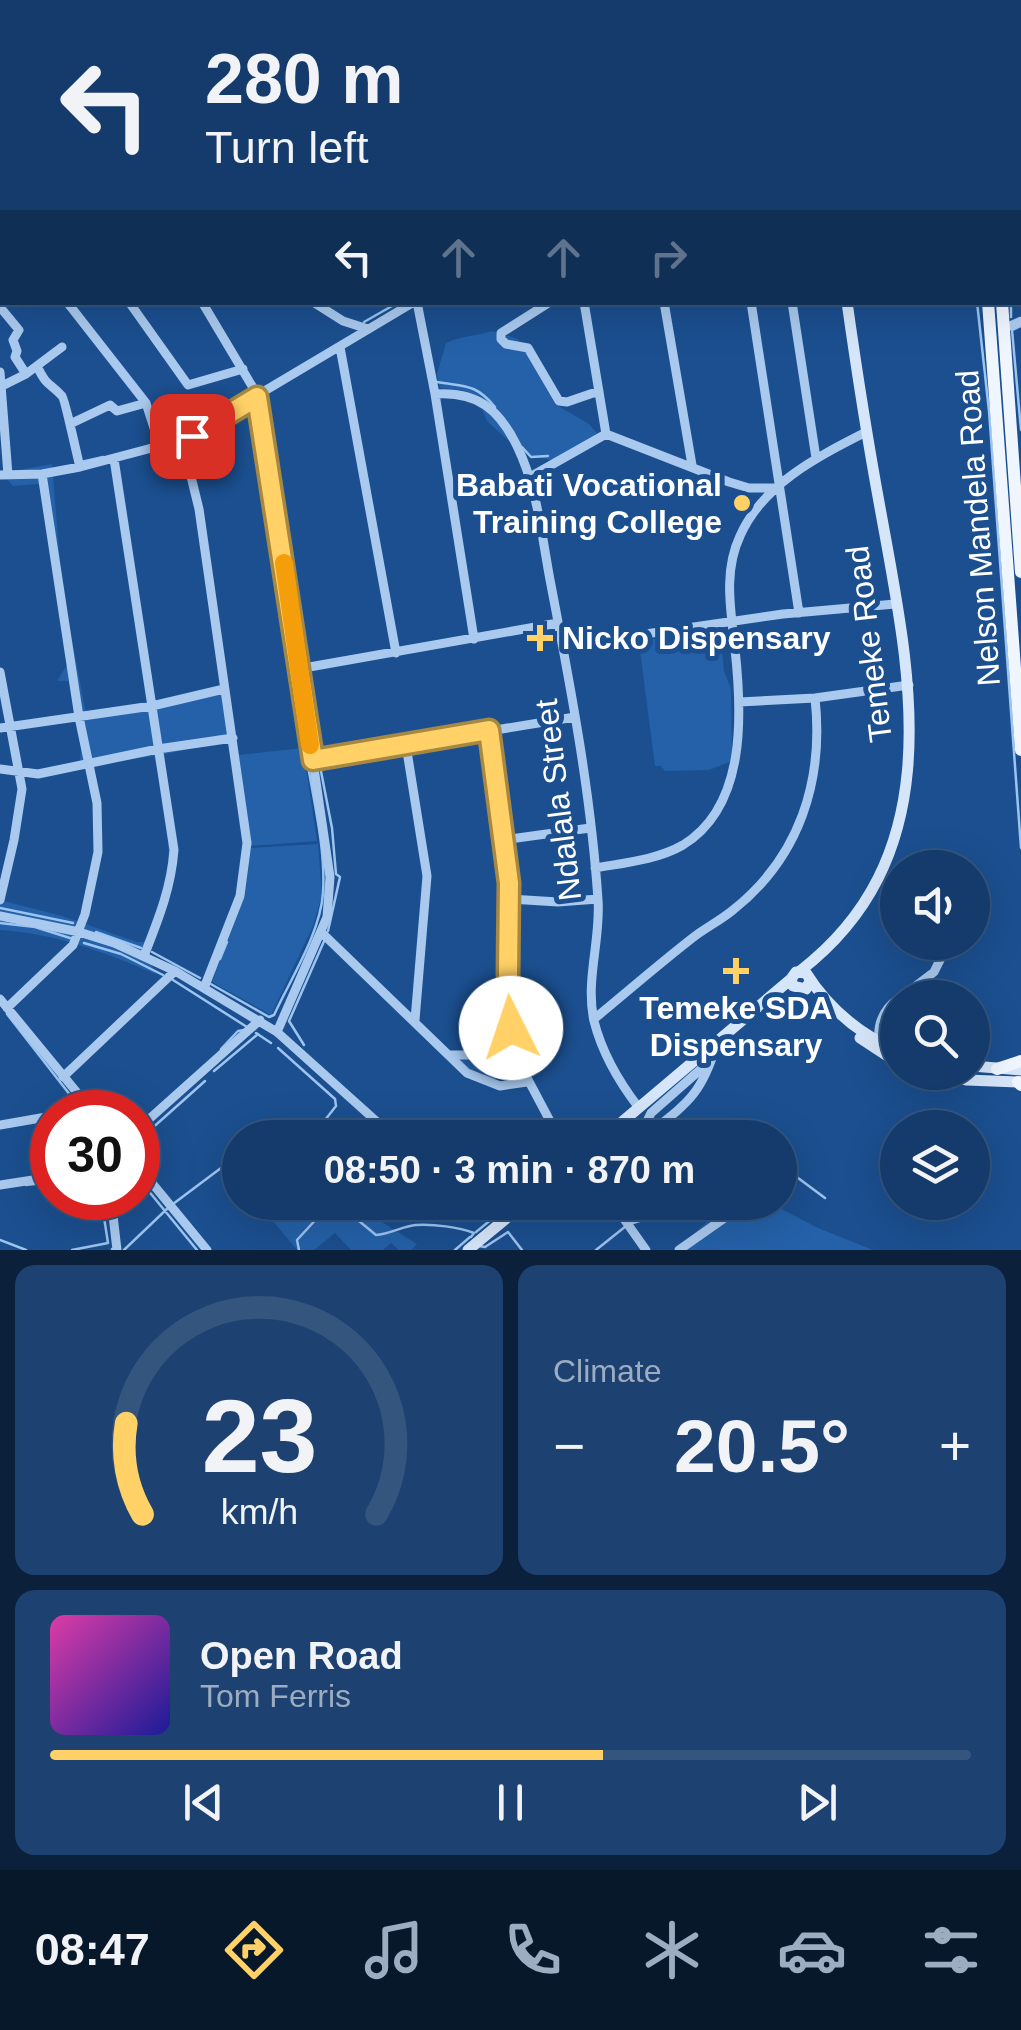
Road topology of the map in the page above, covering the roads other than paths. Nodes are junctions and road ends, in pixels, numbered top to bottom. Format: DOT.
graph roads {
  1 [pos="69,305"];
  2 [pos="130,305"];
  3 [pos="204,305"];
  4 [pos="319,305"];
  5 [pos="410,305"];
  6 [pos="416,305"];
  7 [pos="545,305"];
  8 [pos="585,305"];
  9 [pos="665,305"];
  10 [pos="751,305"];
  11 [pos="792,305"];
  12 [pos="848,305"];
  13 [pos="988,305"];
  14 [pos="1002,305"];
  15 [pos="0,307"];
  16 [pos="1021,321"];
  17 [pos="1005,328"];
  18 [pos="368,329"];
  19 [pos="62,347"];
  20 [pos="340,347"];
  21 [pos="37,366"];
  22 [pos="243,370"];
  23 [pos="0,372"];
  24 [pos="26,374"];
  25 [pos="2,386"];
  26 [pos="599,391"];
  27 [pos="435,394"];
  28 [pos="257,397"];
  29 [pos="1,400"];
  30 [pos="146,403"];
  31 [pos="70,424"];
  32 [pos="866,432"];
  33 [pos="606,434"];
  34 [pos="182,440"];
  35 [pos="160,448"];
  36 [pos="816,458"];
  37 [pos="114,459"];
  38 [pos="692,465"];
  39 [pos="80,467"];
  40 [pos="42,474"];
  41 [pos="4,475"];
  42 [pos="530,477"];
  43 [pos="780,488"];
  44 [pos="1021,572"];
  45 [pos="895,604"];
  46 [pos="798,613"];
  47 [pos="558,623"];
  48 [pos="732,624"];
  49 [pos="474,639"];
  50 [pos="563,646"];
  51 [pos="396,653"];
  52 [pos="298,668"];
  53 [pos="0,672"];
  54 [pos="909,685"];
  55 [pos="224,689"];
  56 [pos="815,698"];
  57 [pos="740,702"];
  58 [pos="152,706"];
  59 [pos="575,717"];
  60 [pos="79,718"];
  61 [pos="5,727"];
  62 [pos="489,730"];
  63 [pos="233,738"];
  64 [pos="406,746"];
  65 [pos="158,749"];
  66 [pos="1021,750"];
  67 [pos="313,760"];
  68 [pos="89,763"];
  69 [pos="0,769"];
  70 [pos="20,774"];
  71 [pos="590,828"];
  72 [pos="502,840"];
  73 [pos="595,868"];
  74 [pos="510,899"];
  75 [pos="598,899"];
  76 [pos="0,900"];
  77 [pos="0,916"];
  78 [pos="79,932"];
  79 [pos="320,932"];
  80 [pos="144,956"];
  81 [pos="940,960"];
  82 [pos="174,971"];
  83 [pos="923,980"];
  84 [pos="802,981"];
  85 [pos="204,988"];
  86 [pos="4,1004"];
  87 [pos="594,1019"];
  88 [pos="260,1020"];
  89 [pos="414,1020"];
  90 [pos="277,1032"];
  91 [pos="717,1040"];
  92 [pos="880,1043"];
  93 [pos="880,1052"];
  94 [pos="450,1055"];
  95 [pos="515,1055"];
  96 [pos="712,1060"];
  97 [pos="1021,1061"];
  98 [pos="990,1068"];
  99 [pos="997,1069"];
  100 [pos="62,1076"];
  101 [pos="990,1080"];
  102 [pos="1020,1080"];
  103 [pos="527,1082"];
  104 [pos="74,1090"];
  105 [pos="639,1108"];
  106 [pos="160,1109"];
  107 [pos="30,1120"];
  108 [pos="374,1120"];
  109 [pos="549,1120"];
  110 [pos="624,1120"];
  111 [pos="648,1120"];
  112 [pos="664,1120"];
  113 [pos="0,1125"];
  114 [pos="30,1180"];
  115 [pos="0,1185"];
  116 [pos="160,1194"];
  117 [pos="113,1220"];
  118 [pos="502,1220"];
  119 [pos="625,1220"];
  120 [pos="722,1220"];
  121 [pos="117,1250"];
  122 [pos="206,1250"];
  123 [pos="468,1250"];
  124 [pos="646,1250"];
  125 [pos="679,1250"];
  1 -- 30 [label="street"];
  2 -- 22 [label="street"];
  3 -- 22 [label="street"];
  4 -- 18 [label="street"];
  5 -- 18 [label="street"];
  6 -- 27 [label="street"];
  7 -- 26 [label="street"];
  8 -- 26 [label="street"];
  9 -- 38 [label="street"];
  10 -- 43 [label="street"];
  11 -- 36 [label="street"];
  12 -- 32 [label="street, Temeke Road"];
  13 -- 66 [label="main road, Nelson Mandela Road"];
  14 -- 17 [label="main road, Nelson Mandela Road"];
  15 -- 24 [label="street"];
  16 -- 17 [label="street"];
  17 -- 44 [label="main road, Nelson Mandela Road"];
  18 -- 20 [label="street"];
  19 -- 21 [label="street"];
  20 -- 28 [label="street"];
  20 -- 51 [label="street"];
  21 -- 24 [label="street"];
  21 -- 31 [label="street"];
  22 -- 28 [label="street"];
  23 -- 25 [label="street"];
  24 -- 25 [label="street"];
  25 -- 29 [label="street"];
  26 -- 33 [label="street"];
  27 -- 42 [label="street, Ndalala Street"];
  27 -- 49 [label="street"];
  28 -- 34 [label="street"];
  28 -- 52 [label="street"];
  29 -- 41 [label="street"];
  30 -- 31 [label="street"];
  30 -- 35 [label="street"];
  31 -- 39 [label="street"];
  32 -- 36 [label="street"];
  32 -- 45 [label="street, Temeke Road"];
  33 -- 38 [label="street"];
  33 -- 42 [label="street"];
  34 -- 35 [label="street"];
  34 -- 55 [label="street"];
  35 -- 37 [label="street"];
  36 -- 43 [label="street"];
  37 -- 39 [label="street"];
  37 -- 58 [label="street"];
  38 -- 43 [label="street"];
  39 -- 40 [label="street"];
  40 -- 41 [label="street"];
  40 -- 60 [label="street"];
  42 -- 47 [label="street, Ndalala Street"];
  43 -- 46 [label="street"];
  43 -- 48 [label="street"];
  45 -- 46 [label="street"];
  45 -- 54 [label="street, Temeke Road"];
  46 -- 48 [label="street"];
  47 -- 49 [label="street"];
  47 -- 50 [label="street, Ndalala Street"];
  48 -- 50 [label="street"];
  48 -- 57 [label="street"];
  49 -- 51 [label="street"];
  50 -- 59 [label="street, Ndalala Street"];
  51 -- 52 [label="street"];
  52 -- 67 [label="street"];
  53 -- 61 [label="street"];
  54 -- 56 [label="street"];
  54 -- 84 [label="street, Temeke Road"];
  55 -- 58 [label="street"];
  55 -- 63 [label="street"];
  56 -- 57 [label="street"];
  56 -- 87 [label="street"];
  57 -- 73 [label="street"];
  58 -- 60 [label="street"];
  58 -- 65 [label="street"];
  59 -- 62 [label="street"];
  59 -- 71 [label="street, Ndalala Street"];
  60 -- 61 [label="street"];
  60 -- 68 [label="street"];
  61 -- 70 [label="street"];
  62 -- 64 [label="street"];
  62 -- 72 [label="street"];
  63 -- 65 [label="street"];
  63 -- 85 [label="street"];
  64 -- 67 [label="street"];
  64 -- 89 [label="street"];
  65 -- 68 [label="street"];
  65 -- 80 [label="street"];
  67 -- 79 [label="street"];
  68 -- 70 [label="street"];
  68 -- 78 [label="street"];
  69 -- 70 [label="street"];
  70 -- 76 [label="street"];
  71 -- 72 [label="street"];
  71 -- 73 [label="street, Ndalala Street"];
  72 -- 74 [label="street"];
  73 -- 75 [label="street, Ndalala Street"];
  74 -- 75 [label="street"];
  74 -- 95 [label="street"];
  75 -- 87 [label="street, Ndalala Street"];
  77 -- 78 [label="street"];
  78 -- 80 [label="street"];
  78 -- 86 [label="street"];
  79 -- 89 [label="street"];
  79 -- 90 [label="street"];
  80 -- 82 [label="street"];
  81 -- 83 [label="street"];
  82 -- 85 [label="street"];
  82 -- 100 [label="street"];
  84 -- 91 [label="street"];
  84 -- 92 [label="street"];
  84 -- 93 [label="street"];
  85 -- 88 [label="street"];
  86 -- 100 [label="street"];
  87 -- 105 [label="street, Ndalala Street"];
  88 -- 90 [label="street"];
  88 -- 106 [label="street"];
  89 -- 94 [label="street"];
  90 -- 108 [label="street"];
  91 -- 96 [label="street"];
  91 -- 105 [label="street"];
  94 -- 95 [label="street"];
  94 -- 103 [label="street"];
  95 -- 103 [label="street"];
  96 -- 111 [label="street"];
  96 -- 112 [label="street"];
  97 -- 99 [label="main road"];
  98 -- 99 [label="street"];
  99 -- 102 [label="street"];
  100 -- 104 [label="street"];
  101 -- 102 [label="street"];
  103 -- 109 [label="street"];
  105 -- 110 [label="street"];
  107 -- 113 [label="street"];
  114 -- 115 [label="street"];
  116 -- 122 [label="street"];
  117 -- 121 [label="street"];
  118 -- 123 [label="street"];
  119 -- 124 [label="street"];
  120 -- 125 [label="street"];
}
